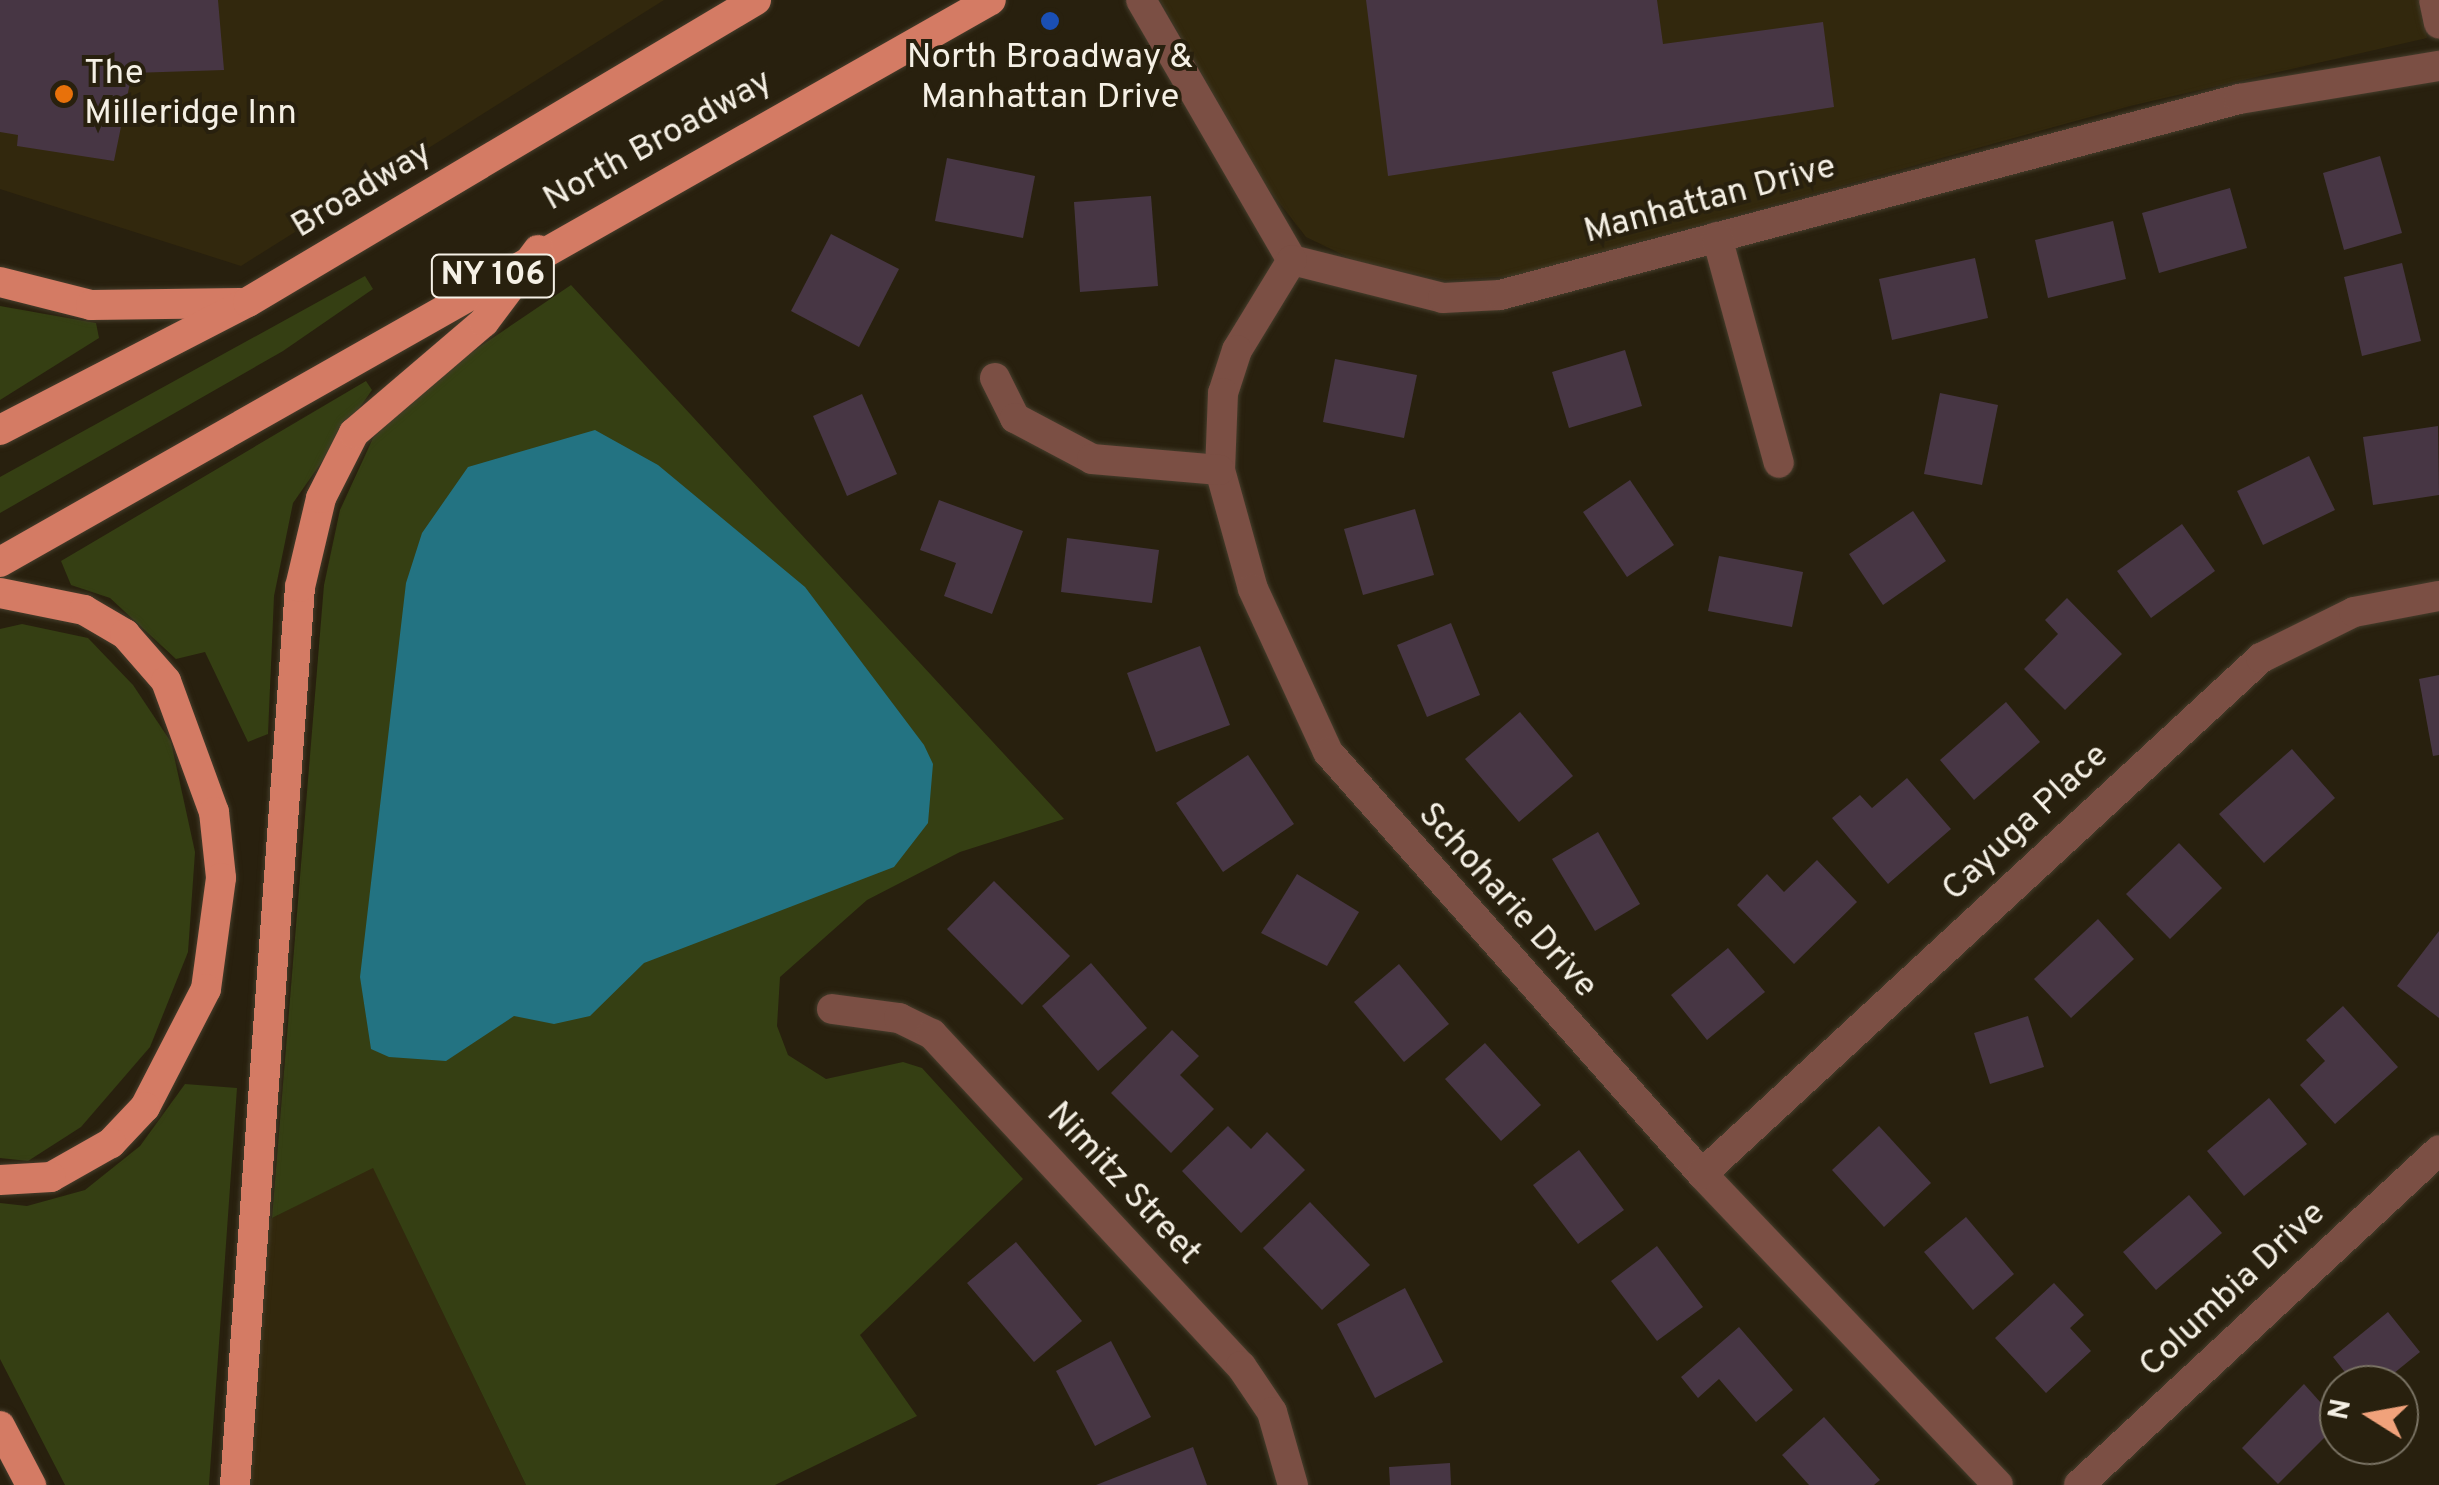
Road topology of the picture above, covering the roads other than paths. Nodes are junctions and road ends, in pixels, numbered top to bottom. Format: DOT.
graph roads {
  1 [pos="756,0"];
  2 [pos="991,0"];
  3 [pos="1141,0"];
  4 [pos="2434,0"];
  5 [pos="2439,23"];
  6 [pos="2439,66"];
  7 [pos="1717,236"];
  8 [pos="538,250"];
  9 [pos="1292,260"];
  10 [pos="0,282"];
  11 [pos="248,302"];
  12 [pos="994,378"];
  13 [pos="0,430"];
  14 [pos="1779,463"];
  15 [pos="1220,470"];
  16 [pos="0,562"];
  17 [pos="0,593"];
  18 [pos="2439,596"];
  19 [pos="832,1009"];
  20 [pos="2439,1150"];
  21 [pos="1702,1174"];
  22 [pos="0,1180"];
  23 [pos="0,1426"];
  24 [pos="31,1485"];
  25 [pos="235,1485"];
  26 [pos="1294,1485"];
  27 [pos="1998,1485"];
  28 [pos="2079,1485"];
  1 -- 11 [label="main road, Broadway / NY 106"];
  2 -- 8 [label="main road, North Broadway / NY 106"];
  3 -- 9 [label="street"];
  4 -- 5 [label="street"];
  6 -- 7 [label="street, Manhattan Drive"];
  7 -- 9 [label="street, Manhattan Drive"];
  7 -- 14 [label="street"];
  8 -- 16 [label="main road, North Broadway / NY 106"];
  8 -- 25 [label="main road"];
  9 -- 15 [label="street, Schoharie Drive"];
  10 -- 11 [label="main road"];
  11 -- 13 [label="main road, Broadway / NY 106"];
  12 -- 15 [label="street"];
  15 -- 21 [label="street, Schoharie Drive"];
  17 -- 22 [label="main road"];
  18 -- 21 [label="street, Cayuga Place"];
  19 -- 26 [label="street, Nimitz Street"];
  20 -- 28 [label="street, Columbia Drive"];
  21 -- 27 [label="street, Schoharie Drive"];
  23 -- 24 [label="main road"];
}
